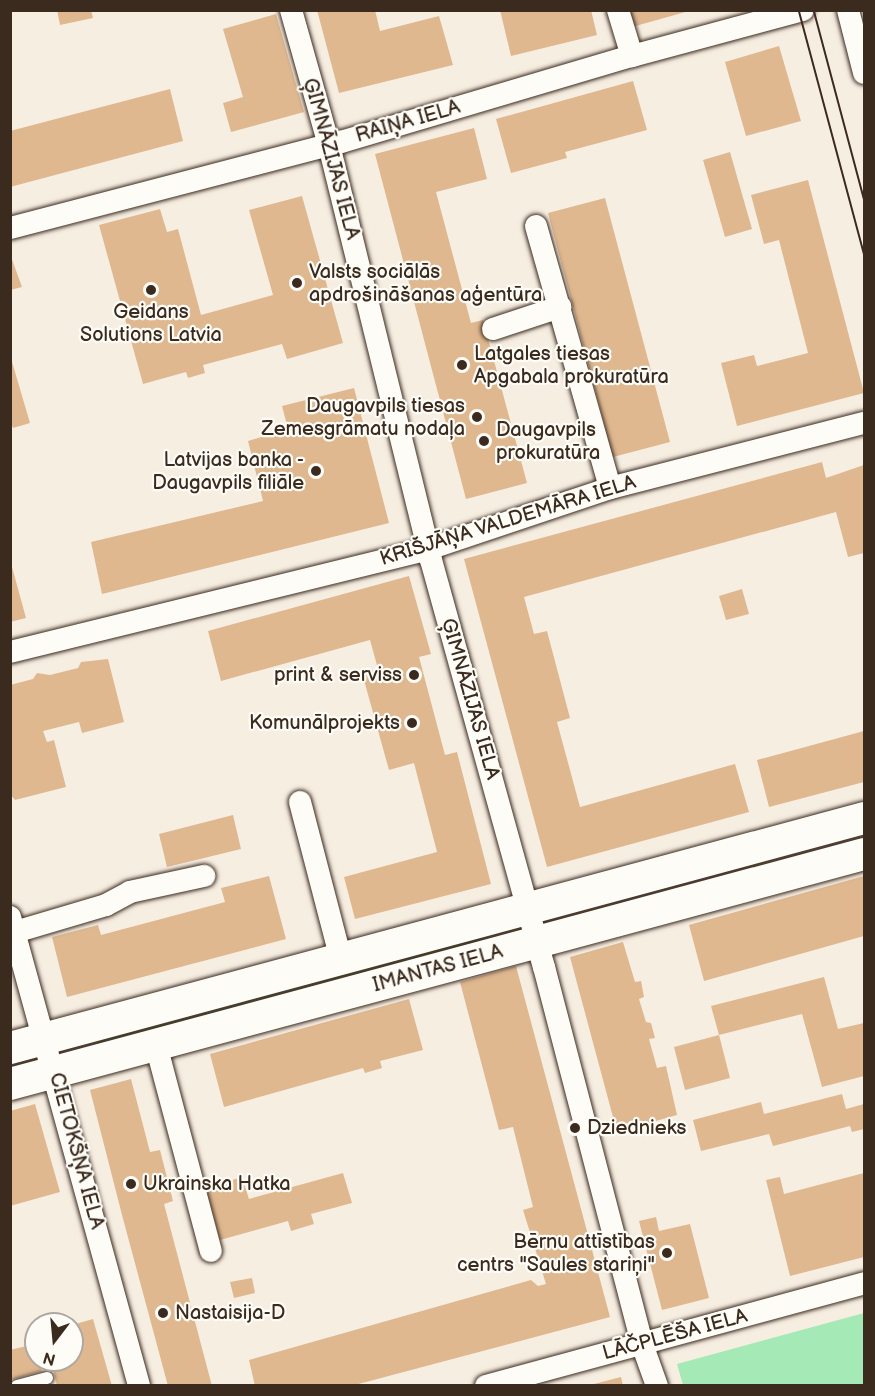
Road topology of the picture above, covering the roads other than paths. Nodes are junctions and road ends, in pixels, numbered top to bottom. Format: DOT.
graph roads {
  1 [pos="291,10"];
  2 [pos="618,10"];
  3 [pos="803,10"];
  4 [pos="848,10"];
  5 [pos="632,56"];
  6 [pos="864,73"];
  7 [pos="329,145"];
  8 [pos="536,226"];
  9 [pos="10,228"];
  10 [pos="560,307"];
  11 [pos="493,329"];
  12 [pos="864,423"];
  13 [pos="610,488"];
  14 [pos="428,549"];
  15 [pos="10,652"];
  16 [pos="300,802"];
  17 [pos="864,818"];
  18 [pos="864,854"];
  19 [pos="204,876"];
  20 [pos="528,909"];
  21 [pos="13,924"];
  22 [pos="537,942"];
  23 [pos="341,959"];
  24 [pos="45,1038"];
  25 [pos="156,1045"];
  26 [pos="10,1048"];
  27 [pos="55,1072"];
  28 [pos="10,1084"];
  29 [pos="211,1251"];
  30 [pos="864,1283"];
  31 [pos="642,1344"];
  32 [pos="47,1378"];
  33 [pos="17,1386"];
  34 [pos="139,1386"];
  35 [pos="486,1386"];
  36 [pos="657,1386"];
  1 -- 7 [label="street, ĢIMNĀZIJAS IELA"];
  2 -- 5 [label="street"];
  3 -- 5 [label="street, RAIŅA IELA"];
  4 -- 6 [label="street"];
  5 -- 7 [label="street, RAIŅA IELA"];
  7 -- 9 [label="street, RAIŅA IELA"];
  7 -- 14 [label="street, ĢIMNĀZIJAS IELA"];
  8 -- 10 [label="street"];
  10 -- 11 [label="street"];
  10 -- 13 [label="street"];
  12 -- 13 [label="street, KRIŠJĀŅA VALDEMĀRA IELA"];
  13 -- 14 [label="street, KRIŠJĀŅA VALDEMĀRA IELA"];
  14 -- 15 [label="street, KRIŠJĀŅA VALDEMĀRA IELA"];
  14 -- 20 [label="street, ĢIMNĀZIJAS IELA"];
  16 -- 23 [label="street"];
  17 -- 20 [label="street, IMANTAS IELA"];
  18 -- 22 [label="street, IMANTAS IELA"];
  19 -- 21 [label="street"];
  20 -- 22 [label="street, ĢIMNĀZIJAS IELA"];
  20 -- 23 [label="street, IMANTAS IELA"];
  21 -- 24 [label="street, CIETOKŠŅA IELA"];
  22 -- 25 [label="street, IMANTAS IELA"];
  22 -- 31 [label="street, ĢIMNĀZIJAS IELA"];
  23 -- 24 [label="street, IMANTAS IELA"];
  24 -- 26 [label="street, IMANTAS IELA"];
  24 -- 27 [label="street, CIETOKŠŅA IELA"];
  25 -- 27 [label="street, IMANTAS IELA"];
  25 -- 29 [label="street"];
  27 -- 28 [label="street, IMANTAS IELA"];
  27 -- 34 [label="street, CIETOKŠŅA IELA"];
  30 -- 31 [label="street, LĀČPLĒŠA IELA"];
  31 -- 35 [label="street, LĀČPLĒŠA IELA"];
  31 -- 36 [label="street, ĢIMNĀZIJAS IELA"];
  32 -- 33 [label="lane"];
}
